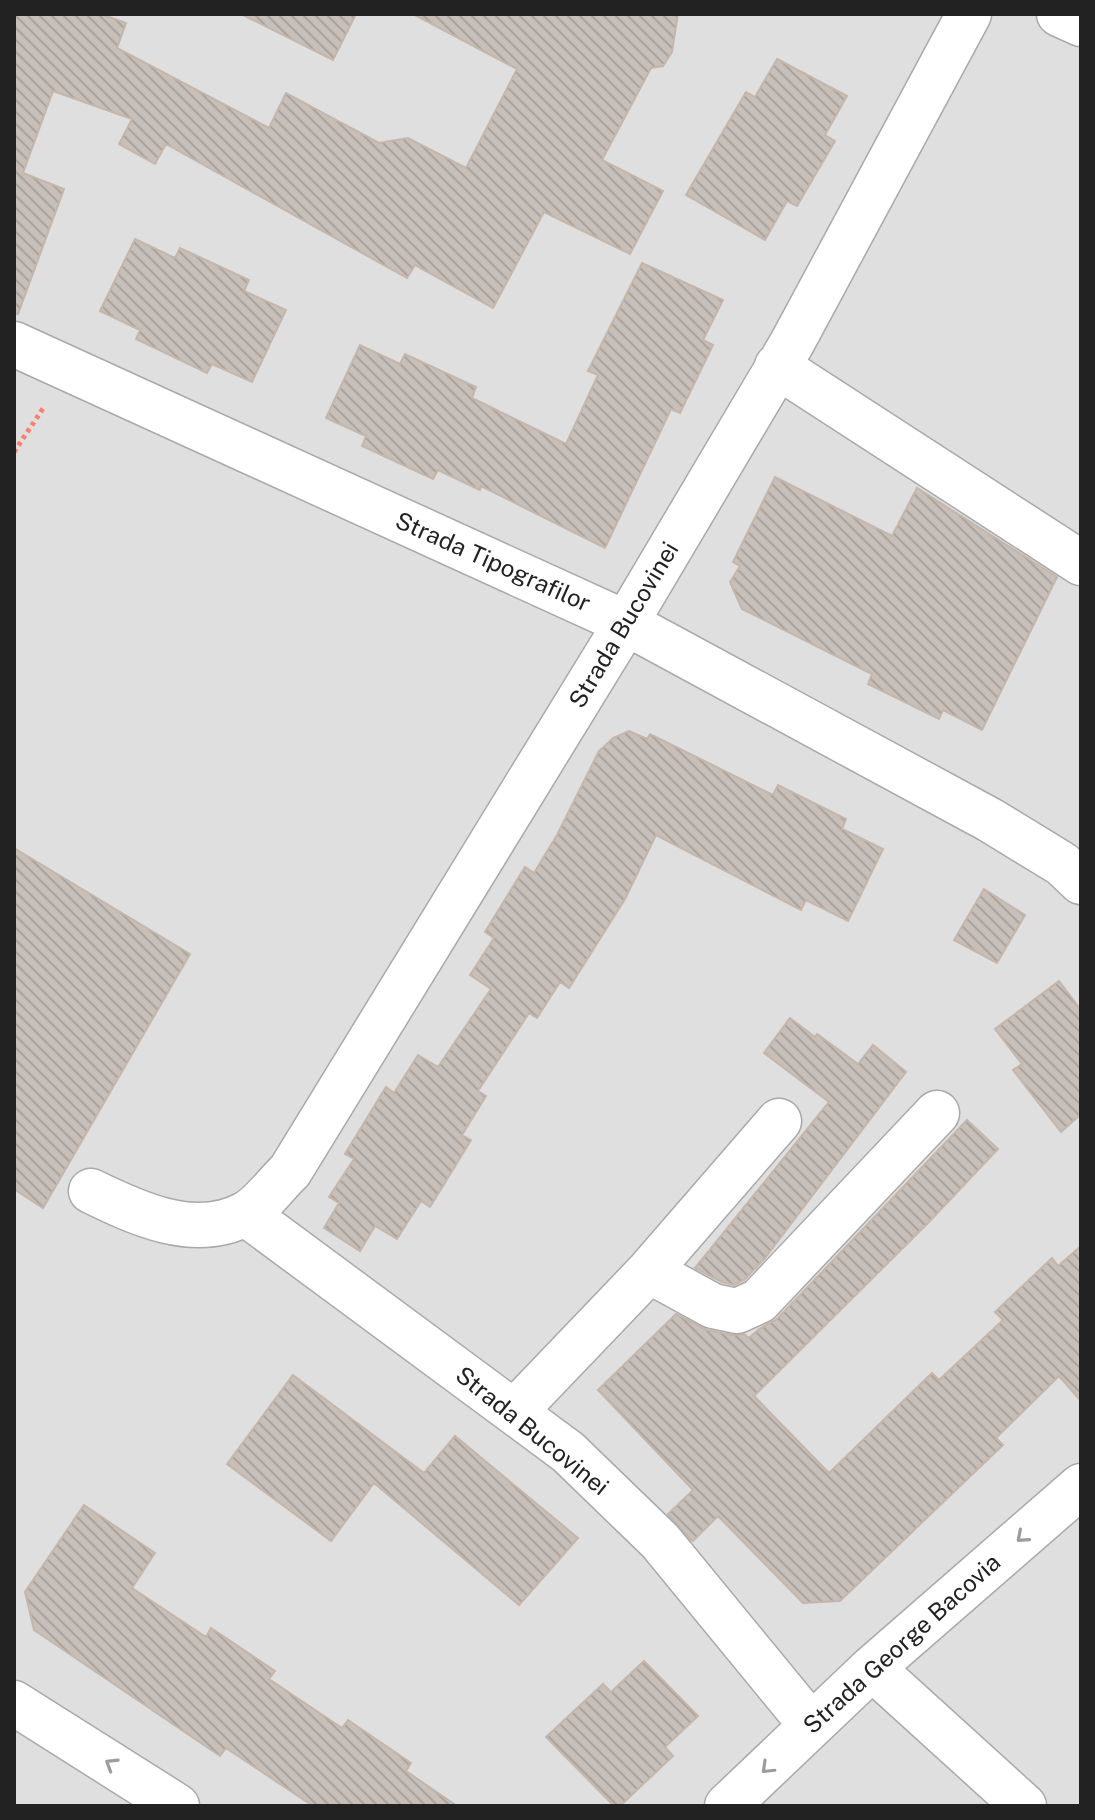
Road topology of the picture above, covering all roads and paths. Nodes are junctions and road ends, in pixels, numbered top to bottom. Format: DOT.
graph roads {
  1 [pos="969,14"];
  2 [pos="1059,14"];
  3 [pos="1081,24"];
  4 [pos="14,344"];
  5 [pos="777,366"];
  6 [pos="1081,563"];
  7 [pos="626,623"];
  8 [pos="1081,882"];
  9 [pos="937,1113"];
  10 [pos="779,1121"];
  11 [pos="91,1191"];
  12 [pos="246,1214"];
  13 [pos="649,1271"];
  14 [pos="514,1412"];
  15 [pos="1081,1486"];
  16 [pos="872,1668"];
  17 [pos="14,1703"];
  18 [pos="811,1725"];
  19 [pos="177,1806"];
  20 [pos="727,1806"];
  21 [pos="1024,1806"];
  1 -- 5 [label="street, Strada Bucovinei"];
  2 -- 3 [label="street"];
  4 -- 7 [label="street, Strada Tipografilor"];
  5 -- 6 [label="street"];
  5 -- 7 [label="street, Strada Bucovinei"];
  7 -- 8 [label="street, Strada Tipografilor"];
  7 -- 12 [label="street, Strada Bucovinei"];
  9 -- 13 [label="street"];
  10 -- 13 [label="street"];
  11 -- 12 [label="street, Strada Bucovinei"];
  12 -- 14 [label="street, Strada Bucovinei"];
  13 -- 14 [label="street"];
  14 -- 18 [label="street, Strada Bucovinei"];
  15 -- 16 [label="street, Strada George Bacovia, one-way"];
  16 -- 18 [label="street, Strada George Bacovia"];
  16 -- 21 [label="street"];
  19 -- 17 [label="street, one-way"];
  18 -- 20 [label="street, Strada George Bacovia, one-way"];
}
